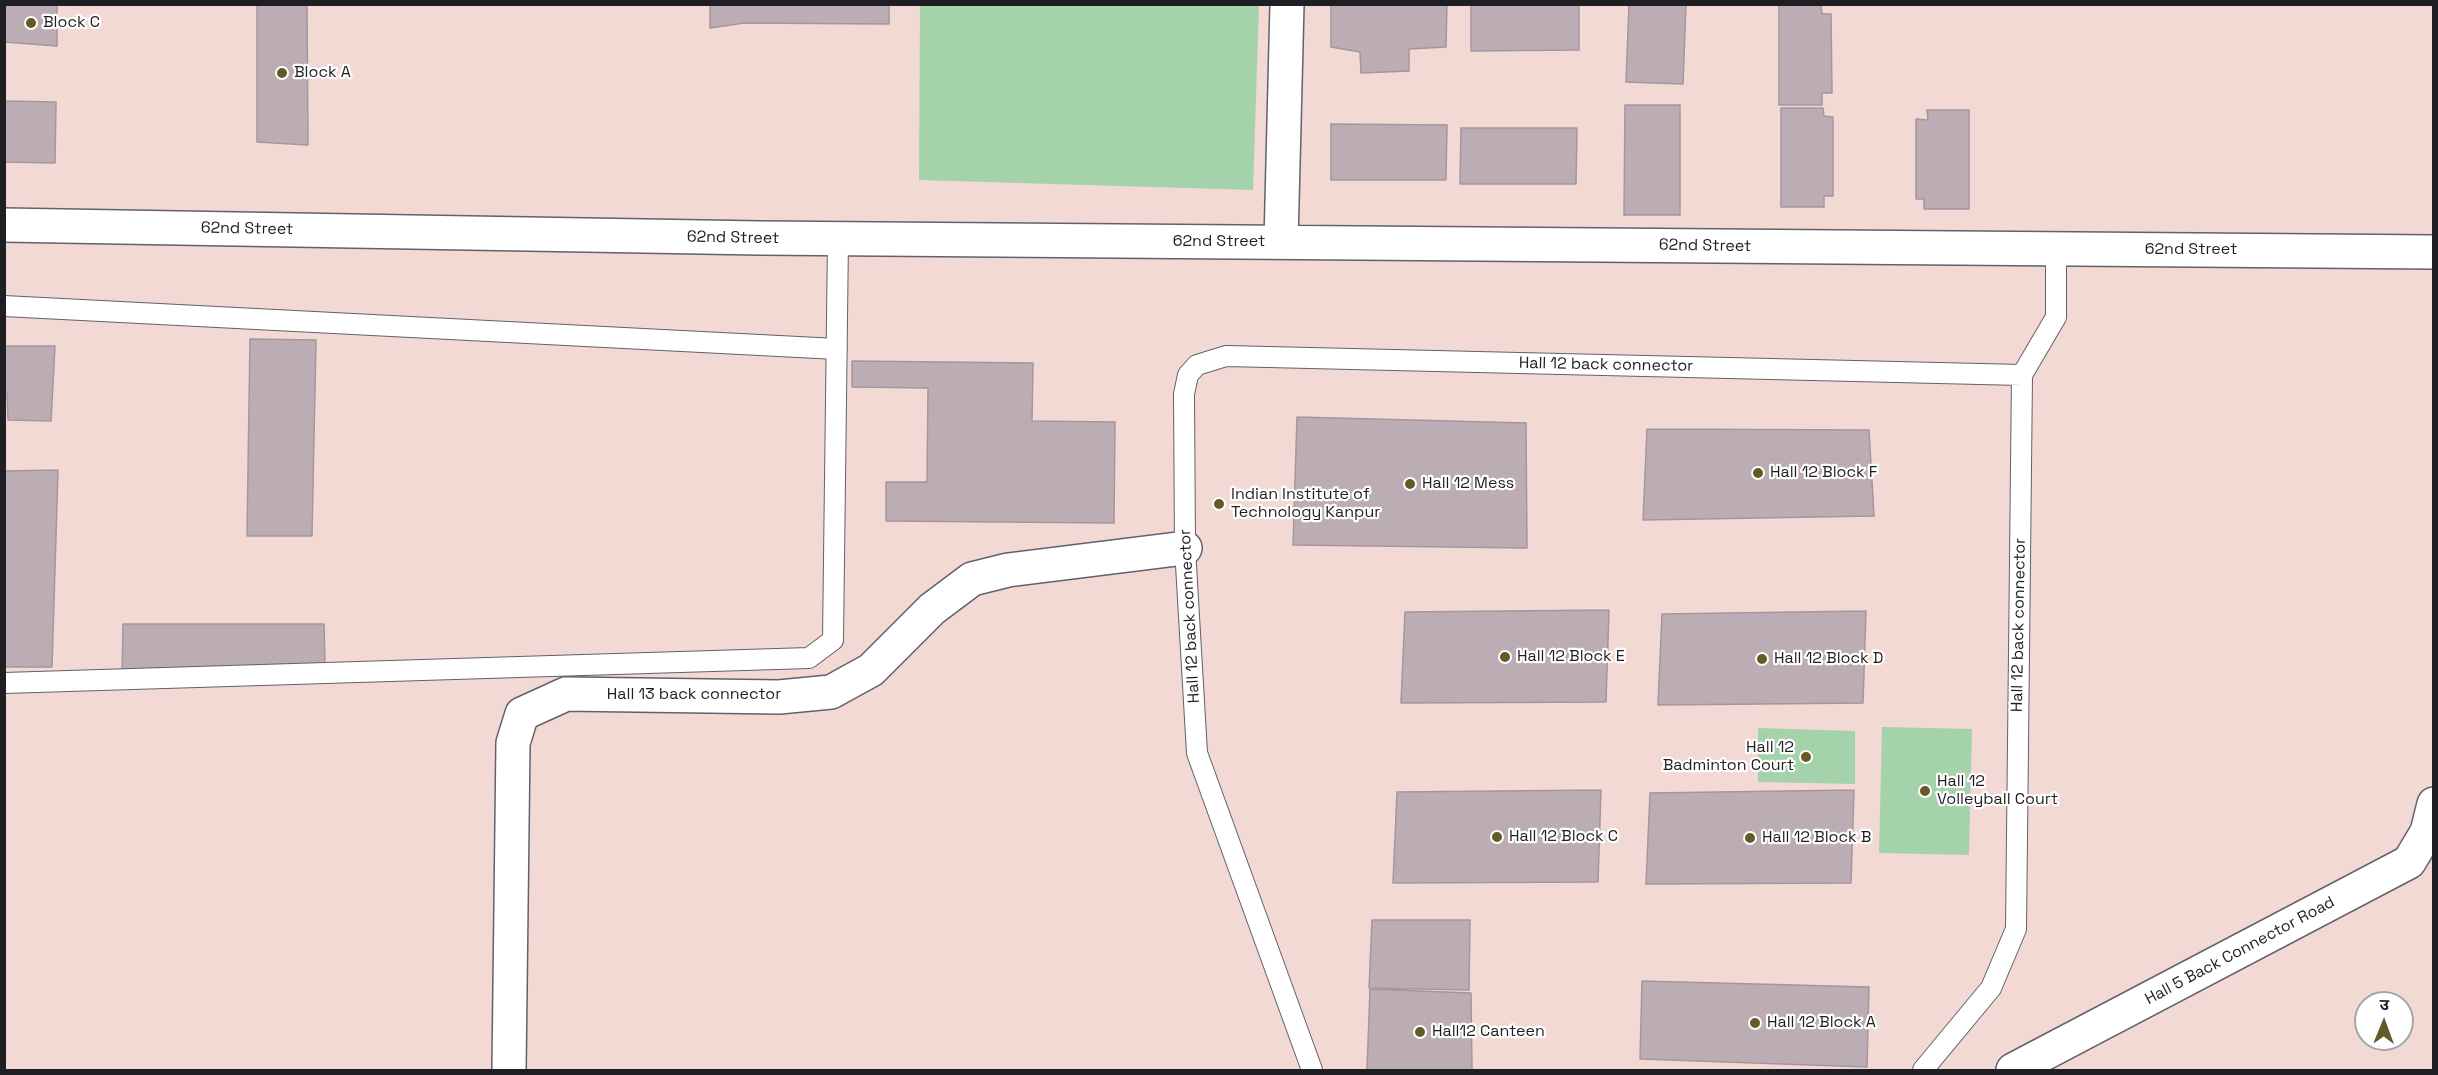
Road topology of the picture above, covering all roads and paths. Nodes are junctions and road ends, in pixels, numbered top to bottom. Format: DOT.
graph roads {
  1 [pos="1287,4"];
  2 [pos="4,225"];
  3 [pos="838,239"];
  4 [pos="1281,242"];
  5 [pos="2056,249"];
  6 [pos="2433,252"];
  7 [pos="4,306"];
  8 [pos="837,349"];
  9 [pos="2022,375"];
  10 [pos="1185,548"];
  11 [pos="4,683"];
  12 [pos="2433,804"];
  13 [pos="509,1071"];
  14 [pos="1312,1071"];
  15 [pos="1923,1071"];
  16 [pos="2013,1071"];
  1 -- 4 [label="street"];
  2 -- 3 [label="street, 62nd Street"];
  3 -- 4 [label="street, 62nd Street"];
  3 -- 8 [label="lane"];
  4 -- 5 [label="street, 62nd Street"];
  5 -- 6 [label="street, 62nd Street"];
  5 -- 9 [label="lane"];
  7 -- 8 [label="lane"];
  8 -- 11 [label="lane"];
  9 -- 10 [label="lane, Hall 12 back connector"];
  9 -- 15 [label="lane, Hall 12 back connector"];
  10 -- 13 [label="street, Hall 13 back connector"];
  10 -- 14 [label="lane, Hall 12 back connector"];
  12 -- 16 [label="street, Hall 5 Back Connector Road"];
}
